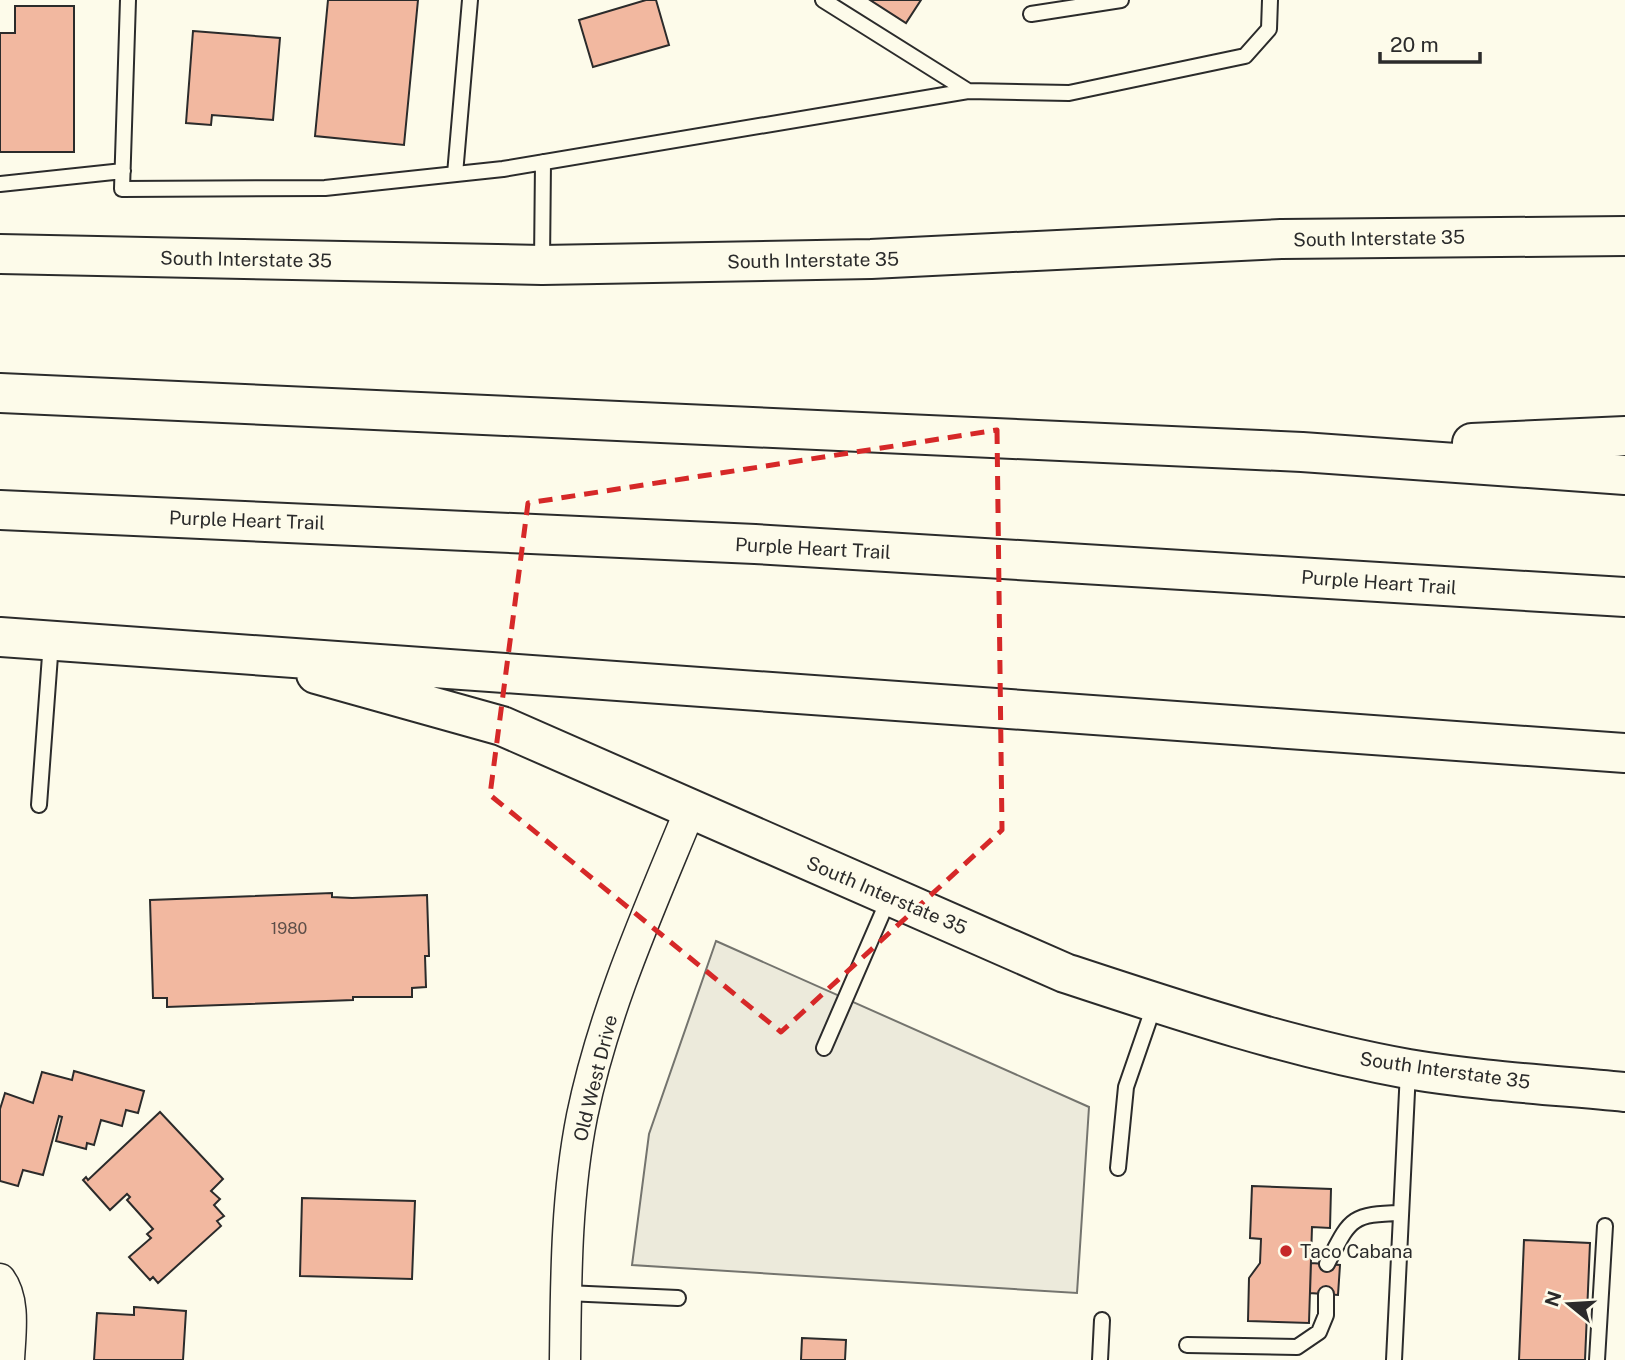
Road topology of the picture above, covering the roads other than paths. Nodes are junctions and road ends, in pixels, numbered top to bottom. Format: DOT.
graph roads {
  1 [pos="128,0"];
  2 [pos="470,0"];
  3 [pos="823,0"];
  4 [pos="1121,0"];
  5 [pos="1270,0"];
  6 [pos="1031,14"];
  7 [pos="968,91"];
  8 [pos="543,162"];
  9 [pos="123,171"];
  10 [pos="455,174"];
  11 [pos="0,184"];
  12 [pos="1625,236"];
  13 [pos="0,254"];
  14 [pos="542,265"];
  15 [pos="0,393"];
  16 [pos="1625,436"];
  17 [pos="1302,452"];
  18 [pos="1625,475"];
  19 [pos="0,510"];
  20 [pos="1625,597"];
  21 [pos="0,637"];
  22 [pos="51,640"];
  23 [pos="163,647"];
  24 [pos="1625,753"];
  25 [pos="39,805"];
  26 [pos="690,810"];
  27 [pos="890,897"];
  28 [pos="1155,1003"];
  29 [pos="824,1048"];
  30 [pos="1408,1069"];
  31 [pos="1625,1092"];
  32 [pos="1118,1168"];
  33 [pos="1401,1213"];
  34 [pos="1605,1226"];
  35 [pos="1327,1264"];
  36 [pos="0,1279"];
  37 [pos="566,1293"];
  38 [pos="1326,1294"];
  39 [pos="678,1298"];
  40 [pos="1102,1320"];
  41 [pos="1187,1345"];
  42 [pos="9,1360"];
  43 [pos="565,1360"];
  44 [pos="1100,1360"];
  45 [pos="1394,1360"];
  46 [pos="1597,1360"];
  1 -- 9 [label="lane"];
  2 -- 10 [label="lane"];
  3 -- 7 [label="lane"];
  4 -- 6 [label="lane"];
  5 -- 7 [label="lane"];
  7 -- 8 [label="lane"];
  8 -- 10 [label="lane"];
  8 -- 14 [label="lane"];
  9 -- 10 [label="lane"];
  9 -- 11 [label="lane"];
  12 -- 14 [label="main road, South Interstate 35"];
  13 -- 14 [label="main road, South Interstate 35"];
  15 -- 17 [label="main road"];
  16 -- 17 [label="main road"];
  17 -- 18 [label="main road"];
  19 -- 20 [label="main road, Purple Heart Trail"];
  21 -- 22 [label="main road, South Interstate 35"];
  22 -- 23 [label="main road, South Interstate 35"];
  22 -- 25 [label="lane"];
  23 -- 24 [label="main road, South Interstate 35"];
  23 -- 26 [label="main road, South Interstate 35"];
  26 -- 27 [label="main road, South Interstate 35"];
  26 -- 37 [label="street, Old West Drive"];
  27 -- 28 [label="main road, South Interstate 35"];
  27 -- 29 [label="lane"];
  28 -- 30 [label="main road, South Interstate 35"];
  28 -- 32 [label="lane"];
  30 -- 31 [label="main road, South Interstate 35"];
  30 -- 33 [label="lane"];
  33 -- 35 [label="lane"];
  33 -- 45 [label="lane"];
  34 -- 46 [label="lane"];
  36 -- 42 [label="street"];
  37 -- 39 [label="lane"];
  37 -- 43 [label="street, Old West Drive"];
  38 -- 41 [label="lane"];
  40 -- 44 [label="lane"];
}
